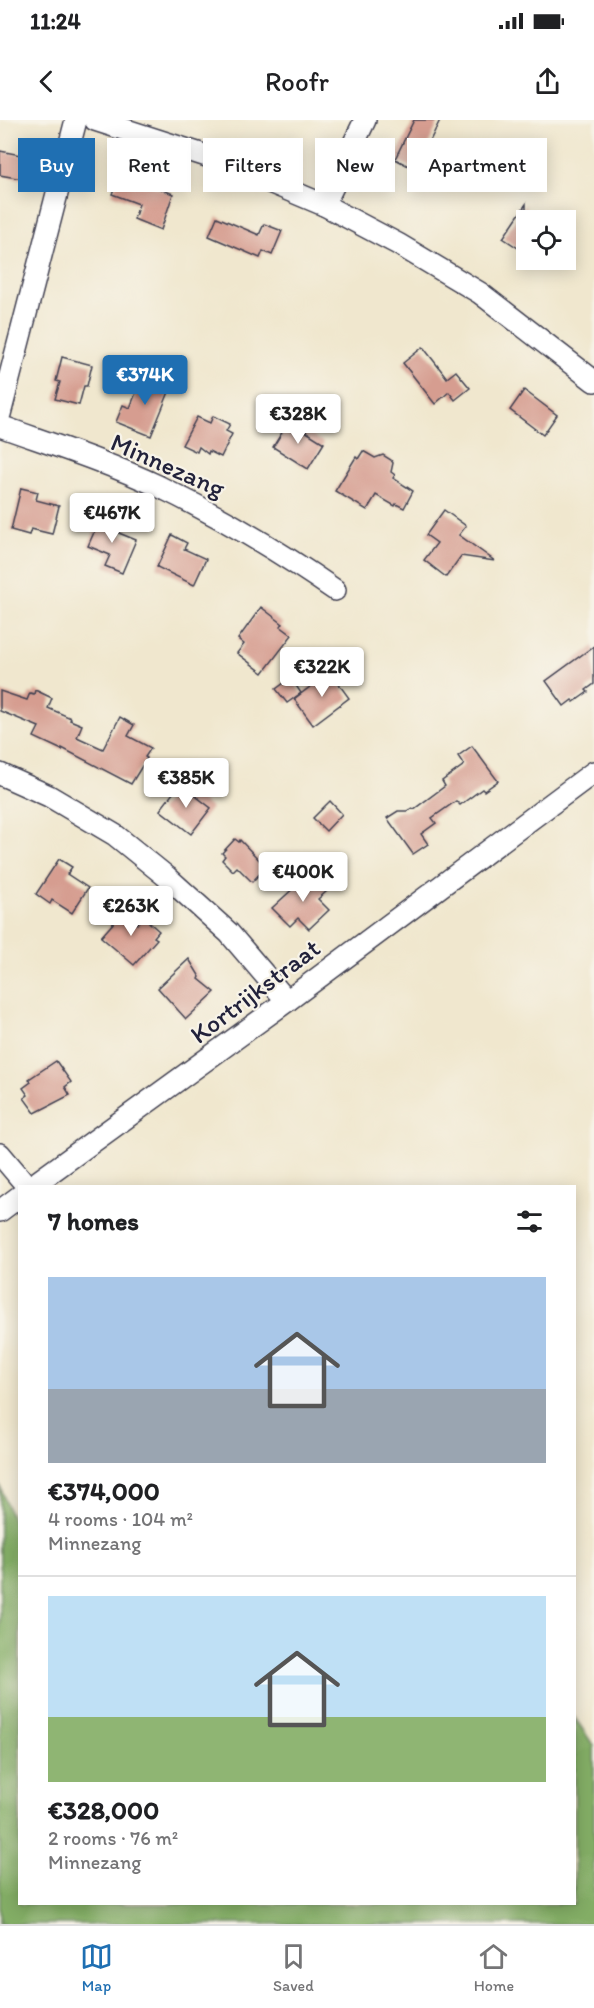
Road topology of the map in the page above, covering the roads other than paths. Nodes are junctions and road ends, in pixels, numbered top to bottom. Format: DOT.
graph roads {
  1 [pos="76,120"];
  2 [pos="95,120"];
  3 [pos="365,120"];
  4 [pos="324,205"];
  5 [pos="594,381"];
  6 [pos="2,391"];
  7 [pos="0,414"];
  8 [pos="0,426"];
  9 [pos="335,590"];
  10 [pos="594,772"];
  11 [pos="0,774"];
  12 [pos="287,1001"];
  13 [pos="0,1154"];
  14 [pos="26,1185"];
  15 [pos="33,1185"];
  16 [pos="18,1197"];
  17 [pos="0,1210"];
  1 -- 6 [label="street"];
  2 -- 4 [label="street"];
  3 -- 4 [label="street"];
  4 -- 5 [label="street"];
  6 -- 7 [label="street"];
  8 -- 9 [label="street, Minnezang"];
  10 -- 12 [label="street, Kortrijkstraat"];
  11 -- 12 [label="street"];
  12 -- 15 [label="street, Kortrijkstraat"];
  13 -- 14 [label="street"];
  16 -- 17 [label="street"];
}
